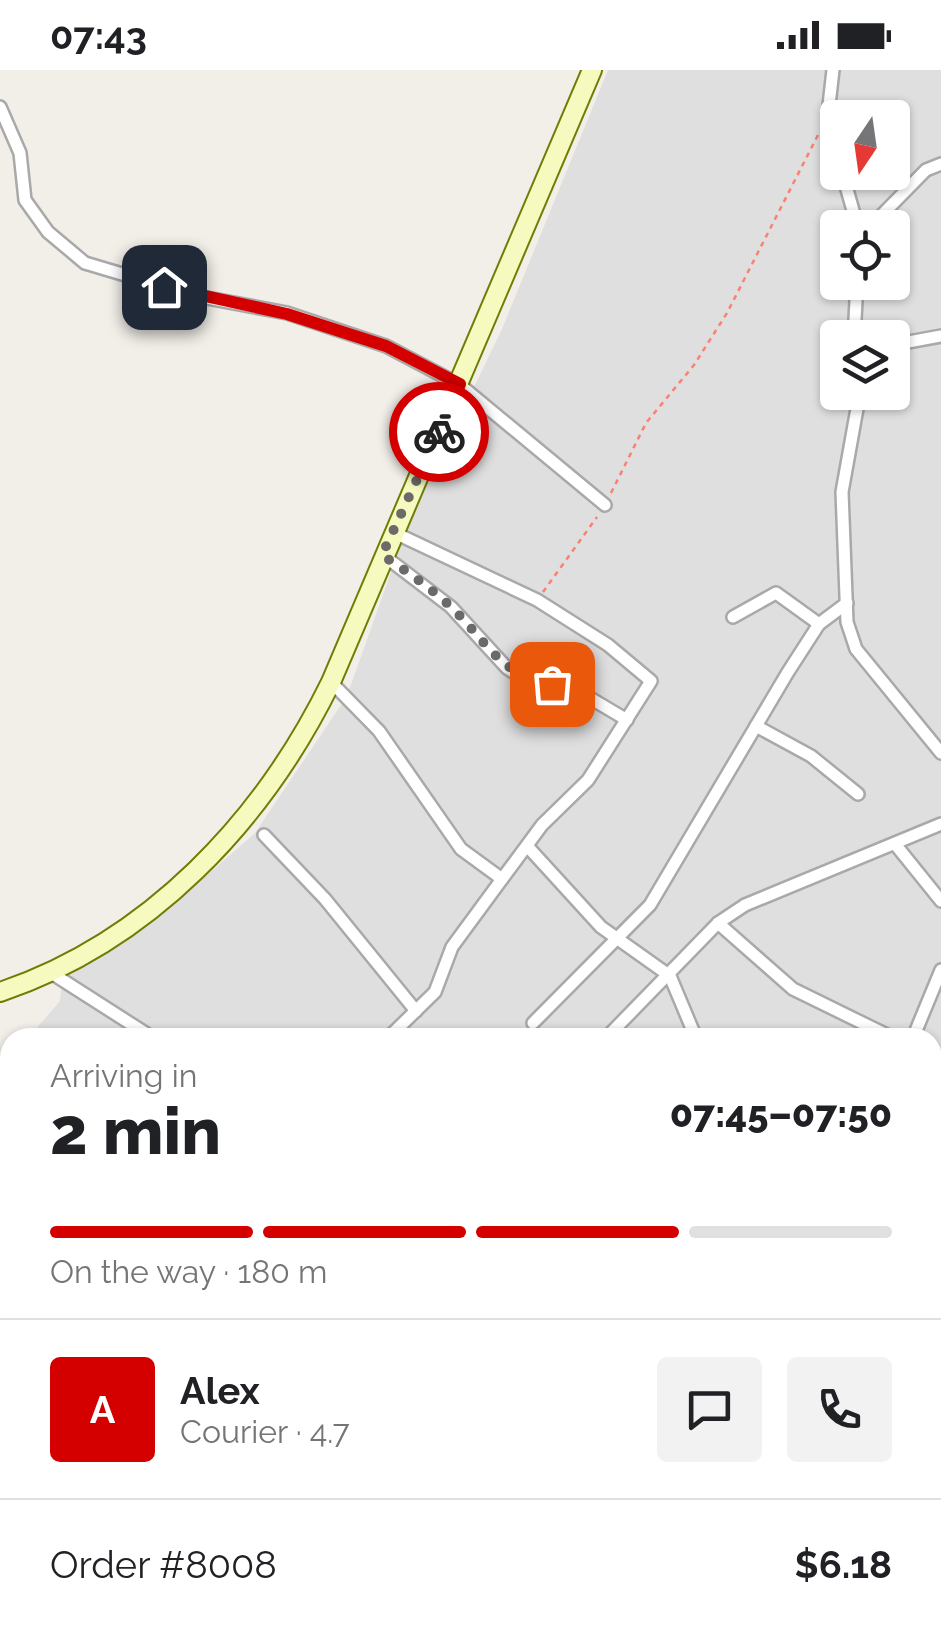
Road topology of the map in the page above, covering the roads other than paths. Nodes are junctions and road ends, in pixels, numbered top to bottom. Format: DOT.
graph roads {
  1 [pos="592,70"];
  2 [pos="833,70"];
  3 [pos="830,100"];
  4 [pos="0,107"];
  5 [pos="941,164"];
  6 [pos="887,210"];
  7 [pos="941,336"];
  8 [pos="910,342"];
  9 [pos="460,384"];
  10 [pos="857,410"];
  11 [pos="605,505"];
  12 [pos="394,533"];
  13 [pos="382,555"];
  14 [pos="848,603"];
  15 [pos="733,617"];
  16 [pos="819,624"];
  17 [pos="330,682"];
  18 [pos="627,720"];
  19 [pos="756,726"];
  20 [pos="941,752"];
  21 [pos="858,794"];
  22 [pos="941,824"];
  23 [pos="264,835"];
  24 [pos="895,844"];
  25 [pos="528,847"];
  26 [pos="502,879"];
  27 [pos="941,902"];
  28 [pos="718,922"];
  29 [pos="618,939"];
  30 [pos="941,970"];
  31 [pos="54,974"];
  32 [pos="670,976"];
  33 [pos="0,992"];
  34 [pos="416,1011"];
  35 [pos="532,1023"];
  36 [pos="138,1028"];
  37 [pos="398,1028"];
  38 [pos="616,1028"];
  39 [pos="692,1028"];
  40 [pos="872,1028"];
  41 [pos="917,1028"];
  1 -- 9 [label="main road"];
  2 -- 3 [label="street"];
  4 -- 9 [label="street"];
  5 -- 6 [label="street"];
  7 -- 8 [label="street"];
  9 -- 11 [label="street"];
  9 -- 12 [label="main road"];
  10 -- 14 [label="street"];
  12 -- 13 [label="main road"];
  12 -- 18 [label="street"];
  13 -- 17 [label="main road"];
  13 -- 18 [label="street"];
  14 -- 16 [label="street"];
  14 -- 20 [label="street"];
  15 -- 16 [label="street"];
  16 -- 19 [label="street"];
  17 -- 26 [label="street"];
  17 -- 31 [label="main road"];
  18 -- 25 [label="street"];
  19 -- 21 [label="street"];
  19 -- 29 [label="street"];
  22 -- 24 [label="street"];
  23 -- 34 [label="street"];
  24 -- 27 [label="street"];
  24 -- 28 [label="street"];
  25 -- 26 [label="street"];
  25 -- 29 [label="street"];
  26 -- 34 [label="street"];
  28 -- 32 [label="street"];
  28 -- 40 [label="street"];
  29 -- 32 [label="street"];
  29 -- 35 [label="street"];
  30 -- 41 [label="street"];
  31 -- 33 [label="main road"];
  31 -- 36 [label="street"];
  32 -- 38 [label="street"];
  32 -- 39 [label="street"];
  34 -- 37 [label="street"];
}
